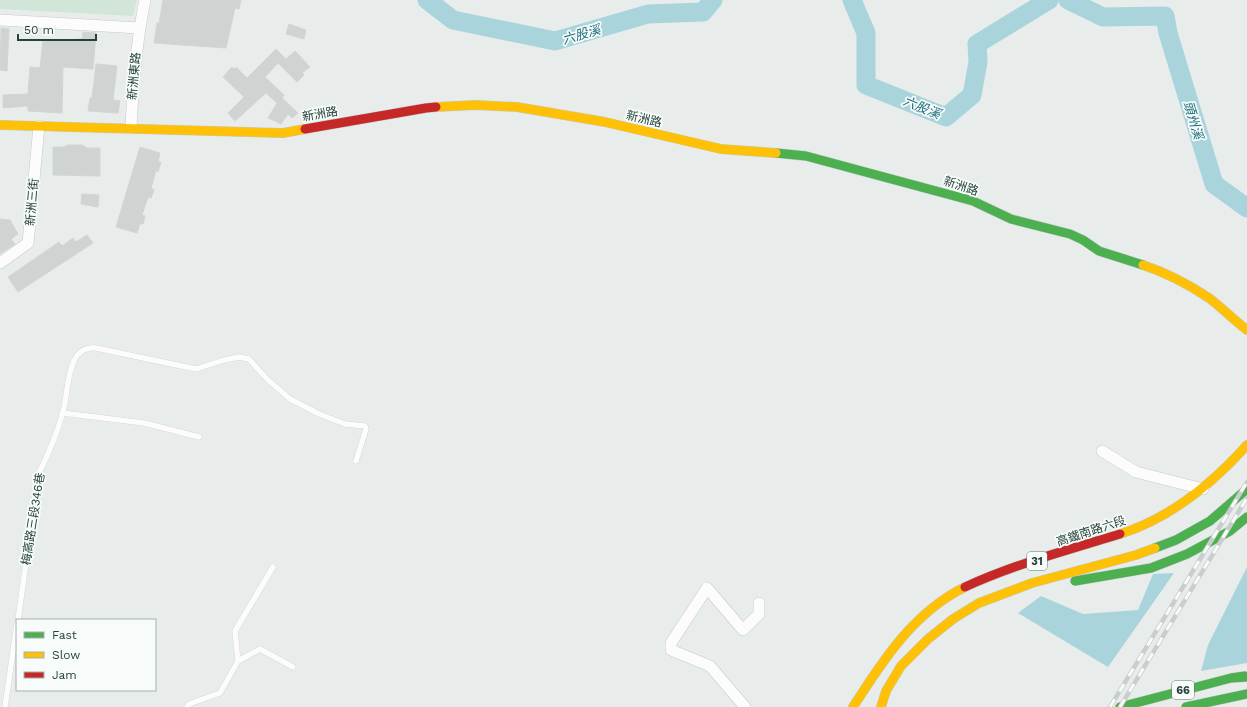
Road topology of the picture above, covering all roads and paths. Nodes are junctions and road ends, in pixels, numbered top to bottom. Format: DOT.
graph roads {
  1 [pos="145,0"];
  2 [pos="0,20"];
  3 [pos="139,28"];
  4 [pos="0,125"];
  5 [pos="39,126"];
  6 [pos="131,128"];
  7 [pos="0,263"];
  8 [pos="1247,330"];
  9 [pos="62,413"];
  10 [pos="199,437"];
  11 [pos="1247,445"];
  12 [pos="1102,451"];
  13 [pos="356,461"];
  14 [pos="1203,488"];
  15 [pos="1247,489"];
  16 [pos="1247,517"];
  17 [pos="273,567"];
  18 [pos="1010,591"];
  19 [pos="759,603"];
  20 [pos="18,619"];
  21 [pos="16,630"];
  22 [pos="886,656"];
  23 [pos="238,660"];
  24 [pos="293,667"];
  25 [pos="1247,676"];
  26 [pos="886,691"];
  27 [pos="1247,694"];
  28 [pos="4,707"];
  29 [pos="187,707"];
  30 [pos="745,707"];
  31 [pos="847,707"];
  32 [pos="853,707"];
  33 [pos="881,707"];
  34 [pos="890,707"];
  35 [pos="1120,707"];
  36 [pos="1186,707"];
  1 -- 3 [label="street, 新洲東路"];
  2 -- 3 [label="street"];
  3 -- 6 [label="street, 新洲東路"];
  4 -- 5 [label="main road, 新洲路"];
  5 -- 6 [label="main road, 新洲路"];
  5 -- 7 [label="street, 新洲三街"];
  6 -- 8 [label="main road, 新洲路"];
  9 -- 10 [label="lane"];
  9 -- 13 [label="lane, 梅高路三段346巷"];
  9 -- 20 [label="lane, 梅高路三段346巷"];
  11 -- 14 [label="main road, 高鐵南路六段 / 31"];
  12 -- 14 [label="street"];
  14 -- 22 [label="main road, 高鐵南路六段 / 31"];
  15 -- 18 [label="main road, 31"];
  16 -- 18 [label="main road, 31"];
  17 -- 23 [label="lane"];
  18 -- 26 [label="main road, 31"];
  19 -- 30 [label="street"];
  21 -- 28 [label="lane"];
  22 -- 31 [label="main road, 31"];
  22 -- 32 [label="main road, 高鐵南路六段 / 31"];
  23 -- 24 [label="lane"];
  23 -- 29 [label="lane"];
  25 -- 35 [label="main road, 66"];
  26 -- 33 [label="main road, 31"];
  26 -- 34 [label="main road"];
  27 -- 36 [label="main road, 66"];
}
